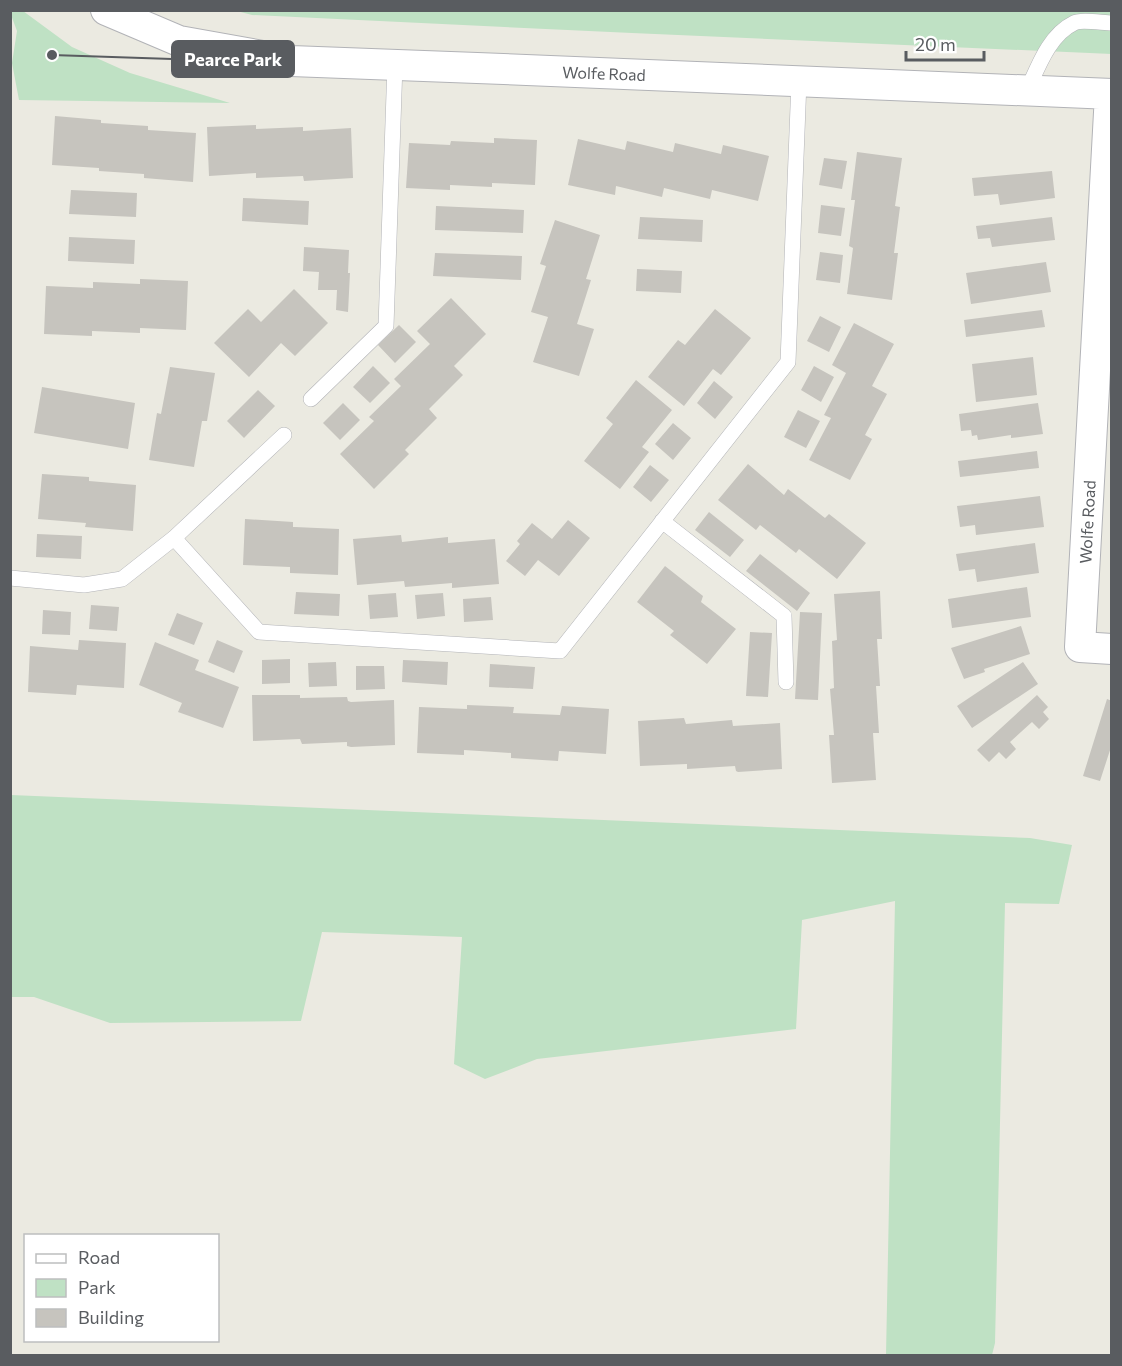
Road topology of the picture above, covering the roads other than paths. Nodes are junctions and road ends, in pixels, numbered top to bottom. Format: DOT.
graph roads {
  1 [pos="106,10"];
  2 [pos="1112,23"];
  3 [pos="395,64"];
  4 [pos="799,81"];
  5 [pos="1027,90"];
  6 [pos="1111,94"];
  7 [pos="1103,366"];
  8 [pos="311,399"];
  9 [pos="284,435"];
  10 [pos="662,521"];
  11 [pos="174,538"];
  12 [pos="10,578"];
  13 [pos="1112,649"];
  14 [pos="786,682"];
  1 -- 3 [label="street, Wolfe Road"];
  2 -- 5 [label="lane"];
  3 -- 4 [label="street, Wolfe Road"];
  3 -- 8 [label="lane"];
  4 -- 5 [label="street, Wolfe Road"];
  4 -- 10 [label="lane"];
  5 -- 6 [label="street, Wolfe Road"];
  6 -- 7 [label="street, Wolfe Road"];
  7 -- 13 [label="street, Wolfe Road"];
  9 -- 11 [label="lane"];
  10 -- 11 [label="lane"];
  10 -- 14 [label="lane"];
  11 -- 12 [label="lane"];
}
